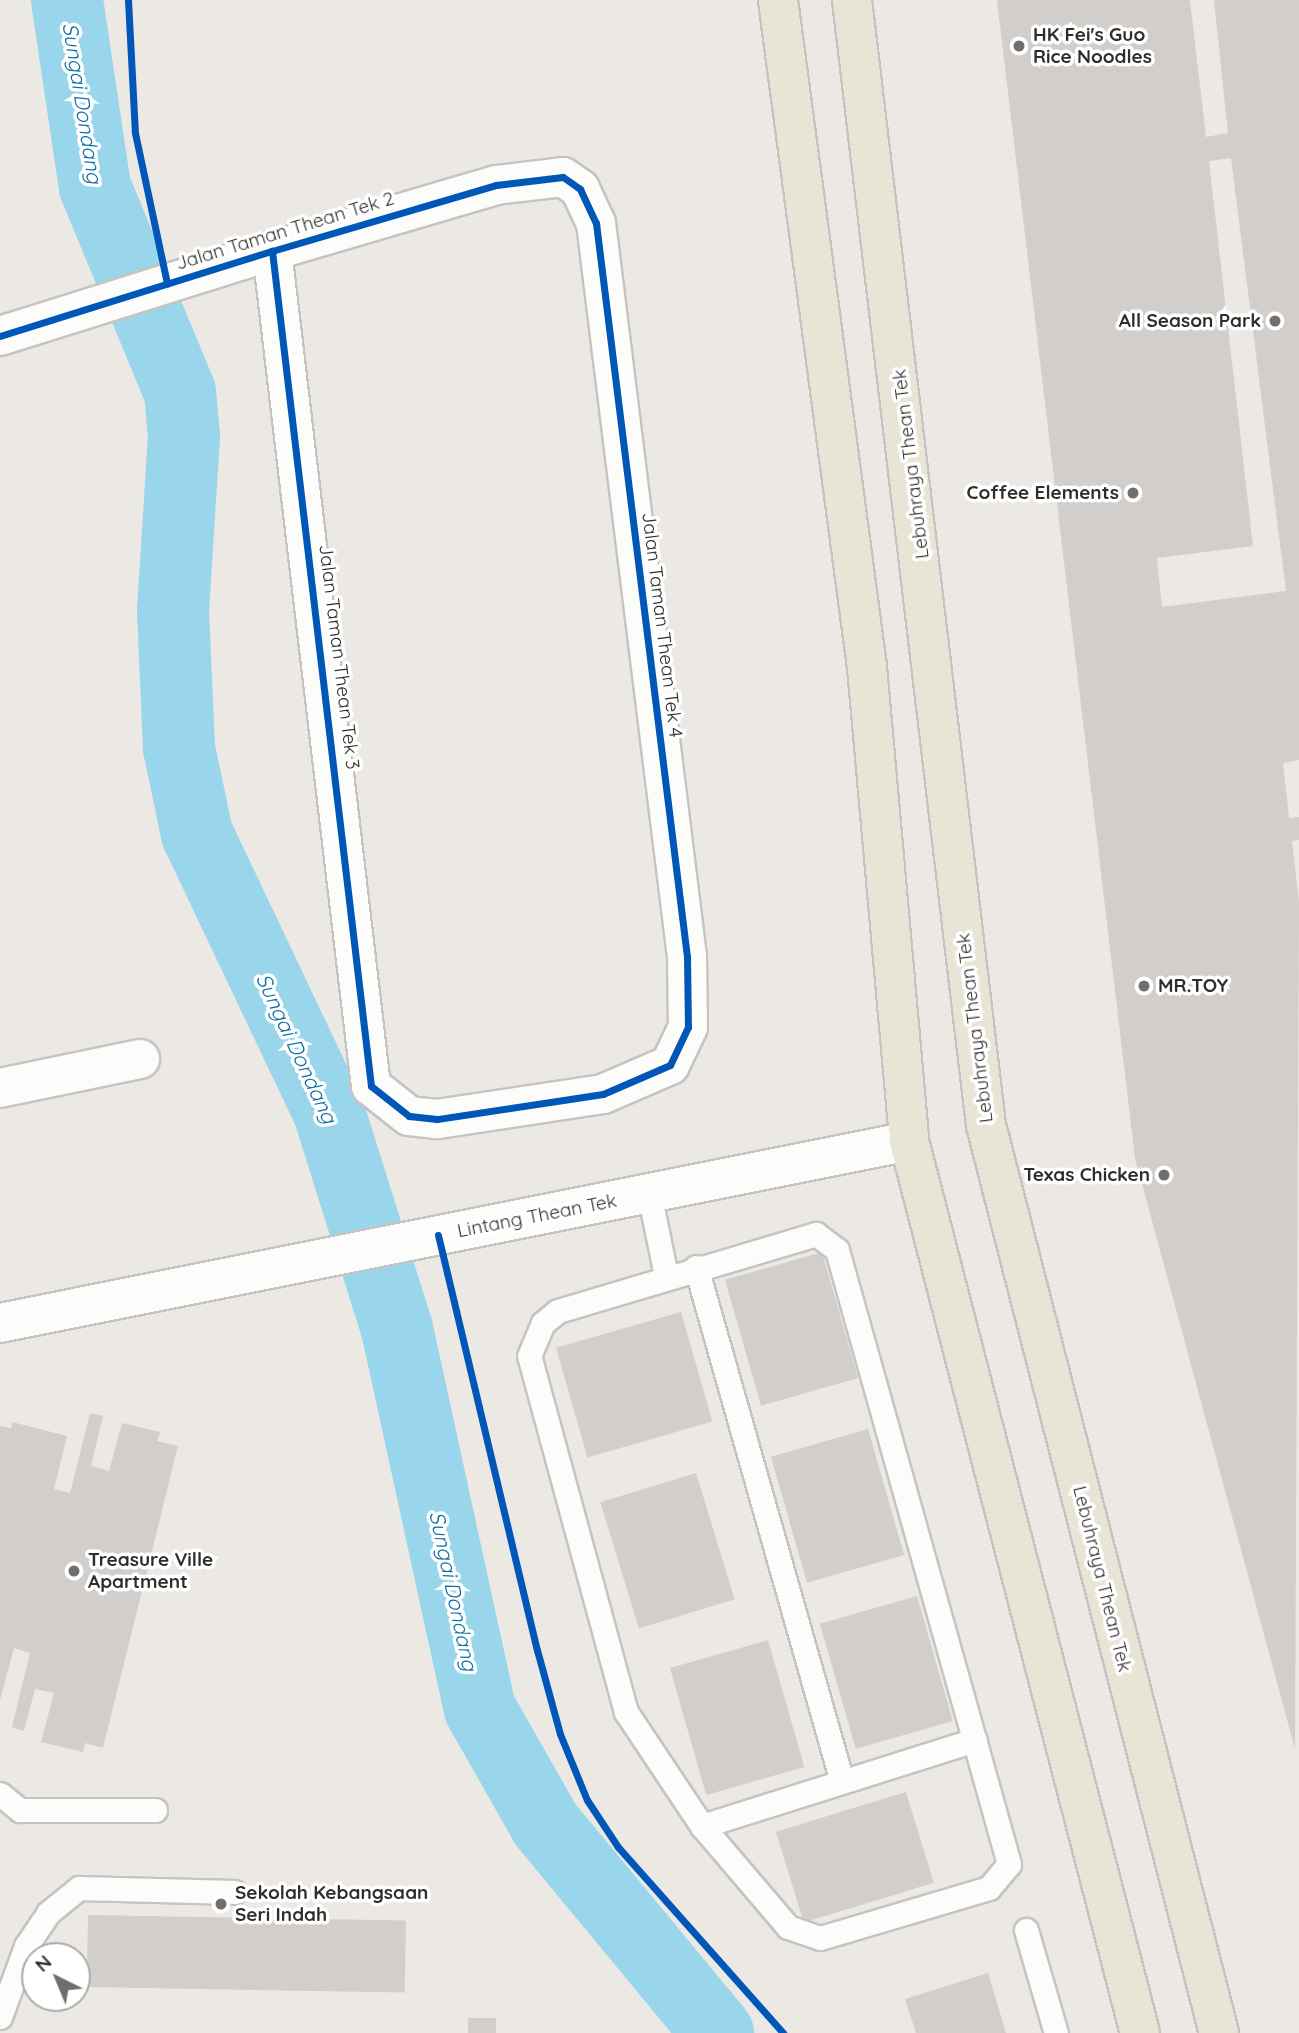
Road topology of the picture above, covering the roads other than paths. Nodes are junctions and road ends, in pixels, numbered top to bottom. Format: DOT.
graph roads {
  1 [pos="778,0"];
  2 [pos="852,0"];
  3 [pos="580,189"];
  4 [pos="272,251"];
  5 [pos="0,336"];
  6 [pos="140,1059"];
  7 [pos="0,1088"];
  8 [pos="388,1102"];
  9 [pos="909,1141"];
  10 [pos="649,1193"];
  11 [pos="696,1267"];
  12 [pos="666,1276"];
  13 [pos="0,1324"];
  14 [pos="975,1740"];
  15 [pos="842,1782"];
  16 [pos="0,1794"];
  17 [pos="155,1811"];
  18 [pos="702,1826"];
  19 [pos="234,1892"];
  20 [pos="1026,1930"];
  21 [pos="0,2017"];
  22 [pos="1056,2033"];
  23 [pos="1140,2033"];
  24 [pos="1219,2033"];
  1 -- 9 [label="main road"];
  2 -- 24 [label="main road, Lebuhraya Thean Tek"];
  3 -- 4 [label="street, Jalan Taman Thean Tek 2"];
  3 -- 8 [label="street, Jalan Taman Thean Tek 4"];
  4 -- 5 [label="street, Jalan Taman Thean Tek 2"];
  4 -- 8 [label="street, Jalan Taman Thean Tek 3"];
  6 -- 7 [label="street"];
  9 -- 10 [label="street, Lintang Thean Tek"];
  9 -- 23 [label="main road"];
  10 -- 12 [label="lane"];
  10 -- 13 [label="street, Lintang Thean Tek"];
  11 -- 12 [label="lane"];
  11 -- 14 [label="lane"];
  11 -- 15 [label="lane"];
  12 -- 18 [label="lane"];
  14 -- 15 [label="lane"];
  14 -- 18 [label="lane"];
  15 -- 18 [label="lane"];
  16 -- 17 [label="lane"];
  19 -- 21 [label="lane"];
  20 -- 22 [label="lane"];
}
